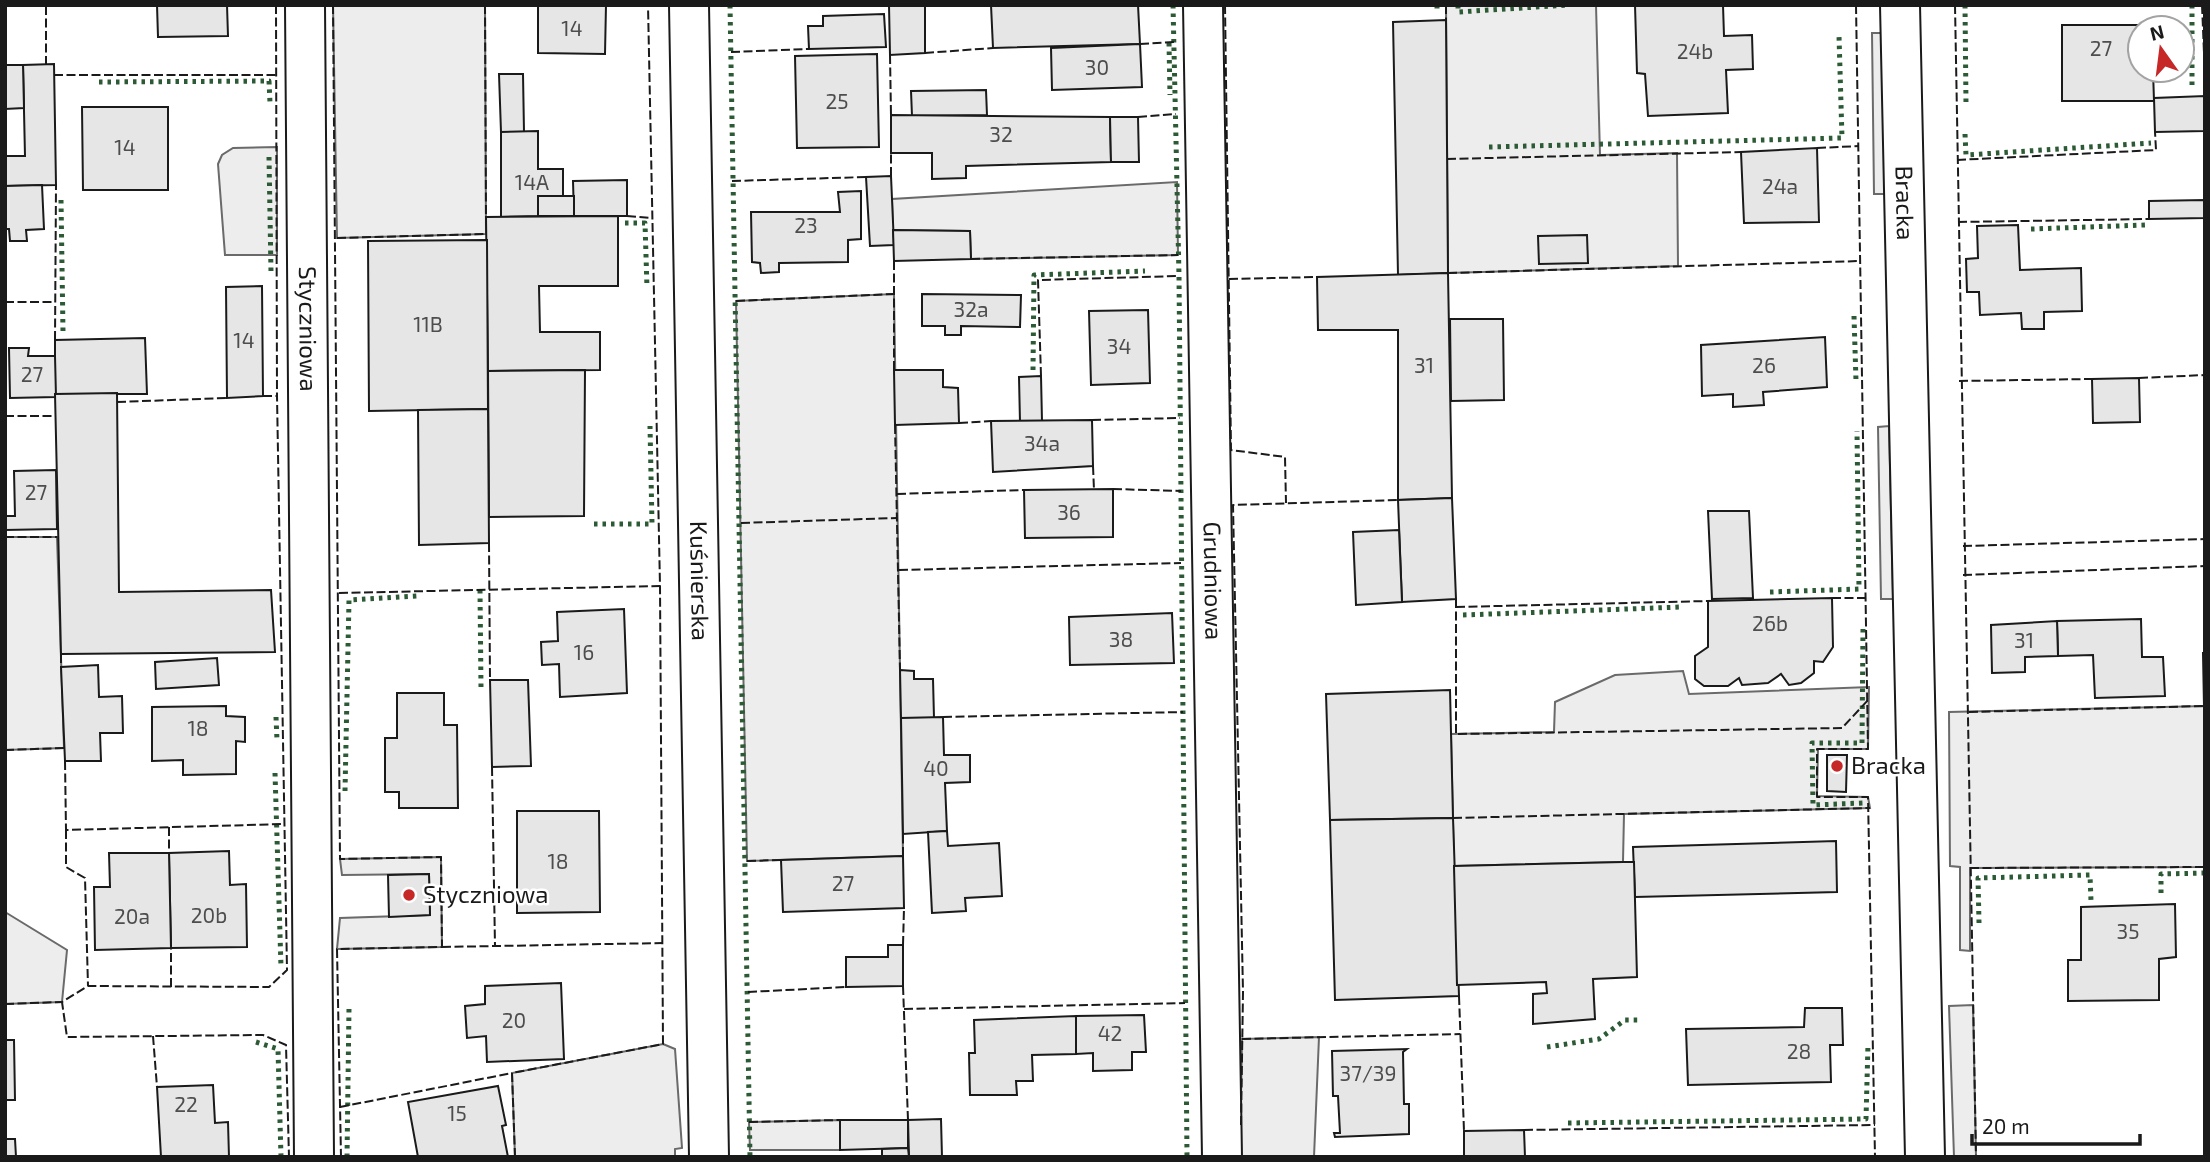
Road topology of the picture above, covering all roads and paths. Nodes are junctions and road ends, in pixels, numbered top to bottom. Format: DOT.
graph roads {
  1 [pos="304,5"];
  2 [pos="689,5"];
  3 [pos="1203,5"];
  4 [pos="1900,5"];
  5 [pos="314,1157"];
  6 [pos="709,1157"];
  7 [pos="1222,1157"];
  8 [pos="1925,1157"];
  1 -- 5 [label="street, Styczniowa"];
  2 -- 6 [label="street, Kuśnierska"];
  3 -- 7 [label="street, Grudniowa"];
  4 -- 8 [label="street, Bracka"];
}
